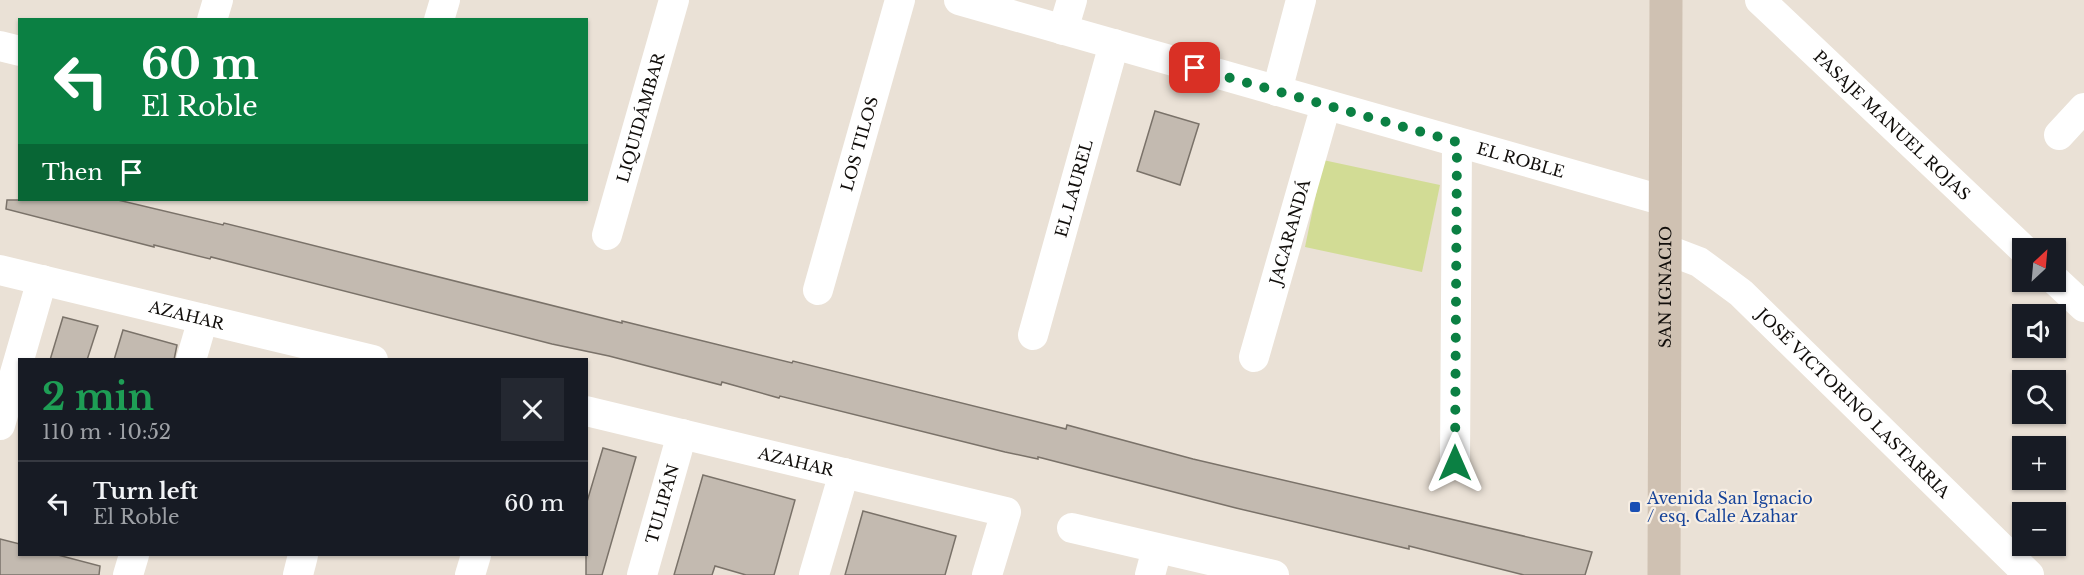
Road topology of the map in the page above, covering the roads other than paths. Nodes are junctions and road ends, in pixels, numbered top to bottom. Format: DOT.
graph roads {
  1 [pos="218,0"];
  2 [pos="445,0"];
  3 [pos="674,0"];
  4 [pos="900,0"];
  5 [pos="959,0"];
  6 [pos="1072,0"];
  7 [pos="1301,0"];
  8 [pos="1666,0"];
  9 [pos="1760,0"];
  10 [pos="213,18"];
  11 [pos="440,18"];
  12 [pos="1063,30"];
  13 [pos="1114,44"];
  14 [pos="0,46"];
  15 [pos="18,50"];
  16 [pos="1277,91"];
  17 [pos="1326,105"];
  18 [pos="2084,108"];
  19 [pos="2059,135"];
  20 [pos="1457,142"];
  21 [pos="1665,201"];
  22 [pos="607,235"];
  23 [pos="2012,239"];
  24 [pos="1665,249"];
  25 [pos="0,270"];
  26 [pos="42,280"];
  27 [pos="818,290"];
  28 [pos="2066,290"];
  29 [pos="2084,307"];
  30 [pos="203,319"];
  31 [pos="1033,334"];
  32 [pos="1254,357"];
  33 [pos="19,358"];
  34 [pos="192,358"];
  35 [pos="361,358"];
  36 [pos="18,363"];
  37 [pos="588,411"];
  38 [pos="0,425"];
  39 [pos="682,434"];
  40 [pos="1455,463"];
  41 [pos="844,473"];
  42 [pos="1072,528"];
  43 [pos="134,556"];
  44 [pos="303,556"];
  45 [pos="476,556"];
  46 [pos="1154,562"];
  47 [pos="1665,574"];
  48 [pos="128,575"];
  49 [pos="298,575"];
  50 [pos="470,575"];
  51 [pos="642,575"];
  52 [pos="814,575"];
  53 [pos="987,575"];
  54 [pos="1274,575"];
  55 [pos="2029,575"];
  1 -- 10 [label="street"];
  2 -- 11 [label="street"];
  3 -- 22 [label="street, LIQUIDÁMBAR"];
  4 -- 27 [label="street, LOS TILOS"];
  5 -- 12 [label="street, EL ROBLE"];
  6 -- 12 [label="street"];
  7 -- 16 [label="street"];
  8 -- 21 [label="main road, SAN IGNACIO"];
  9 -- 23 [label="street, PASAJE MANUEL ROJAS"];
  12 -- 13 [label="street, EL ROBLE"];
  13 -- 16 [label="street, EL ROBLE"];
  13 -- 31 [label="street, EL LAUREL"];
  14 -- 15 [label="street"];
  16 -- 17 [label="street, EL ROBLE"];
  17 -- 20 [label="street, EL ROBLE"];
  17 -- 32 [label="street, JACARANDÁ"];
  18 -- 19 [label="street"];
  20 -- 21 [label="street, EL ROBLE"];
  20 -- 40 [label="street"];
  21 -- 24 [label="main road, SAN IGNACIO"];
  24 -- 47 [label="main road, SAN IGNACIO"];
  24 -- 55 [label="street, JOSÉ VICTORINO LASTARRIA"];
  25 -- 26 [label="street, AZAHAR"];
  26 -- 30 [label="street, AZAHAR"];
  26 -- 33 [label="street"];
  28 -- 29 [label="street"];
  30 -- 34 [label="street"];
  30 -- 35 [label="street, AZAHAR"];
  36 -- 38 [label="street"];
  37 -- 39 [label="street, AZAHAR"];
  39 -- 41 [label="street, AZAHAR"];
  39 -- 51 [label="street, TULIPÁN"];
  41 -- 52 [label="street"];
  41 -- 53 [label="street, AZAHAR"];
  42 -- 46 [label="street"];
  43 -- 48 [label="street"];
  44 -- 49 [label="street"];
  45 -- 50 [label="street"];
  46 -- 54 [label="street"];
}
